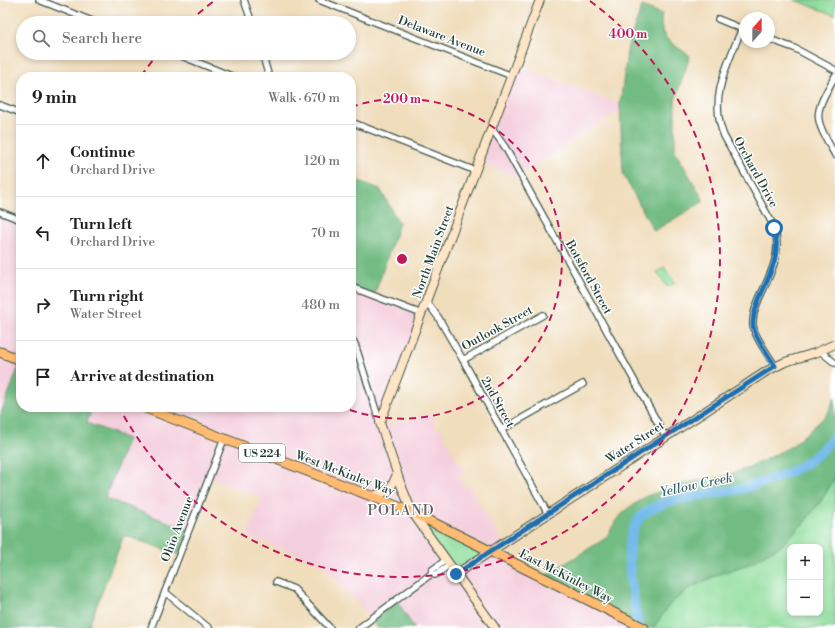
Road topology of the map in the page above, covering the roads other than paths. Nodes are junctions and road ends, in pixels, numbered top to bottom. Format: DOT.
graph roads {
  1 [pos="39,0"];
  2 [pos="244,0"];
  3 [pos="319,0"];
  4 [pos="540,0"];
  5 [pos="79,16"];
  6 [pos="250,16"];
  7 [pos="718,19"];
  8 [pos="739,27"];
  9 [pos="739,39"];
  10 [pos="775,41"];
  11 [pos="192,60"];
  12 [pos="264,60"];
  13 [pos="835,70"];
  14 [pos="222,72"];
  15 [pos="268,72"];
  16 [pos="512,76"];
  17 [pos="835,76"];
  18 [pos="0,105"];
  19 [pos="16,111"];
  20 [pos="356,124"];
  21 [pos="492,128"];
  22 [pos="835,155"];
  23 [pos="476,171"];
  24 [pos="0,212"];
  25 [pos="16,218"];
  26 [pos="356,289"];
  27 [pos="427,302"];
  28 [pos="422,314"];
  29 [pos="543,315"];
  30 [pos="835,344"];
  31 [pos="356,347"];
  32 [pos="820,351"];
  33 [pos="0,352"];
  34 [pos="16,358"];
  35 [pos="463,360"];
  36 [pos="835,363"];
  37 [pos="775,366"];
  38 [pos="583,384"];
  39 [pos="155,412"];
  40 [pos="380,423"];
  41 [pos="501,430"];
  42 [pos="666,436"];
  43 [pos="224,438"];
  44 [pos="397,474"];
  45 [pos="371,496"];
  46 [pos="412,512"];
  47 [pos="548,514"];
  48 [pos="490,551"];
  49 [pos="448,563"];
  50 [pos="456,574"];
  51 [pos="276,582"];
  52 [pos="165,592"];
  53 [pos="151,628"];
  54 [pos="209,628"];
  55 [pos="330,628"];
  56 [pos="359,628"];
  57 [pos="495,628"];
  58 [pos="644,628"];
  1 -- 5 [label="street"];
  2 -- 6 [label="street"];
  3 -- 16 [label="street, Delaware Avenue"];
  4 -- 16 [label="main road, North Main Street"];
  7 -- 8 [label="street"];
  9 -- 37 [label="street, Orchard Drive"];
  10 -- 13 [label="street"];
  11 -- 14 [label="street"];
  12 -- 15 [label="street"];
  16 -- 21 [label="main road, North Main Street"];
  17 -- 22 [label="street"];
  18 -- 19 [label="street"];
  20 -- 23 [label="street"];
  21 -- 23 [label="main road, North Main Street"];
  21 -- 42 [label="street, Botsford Street"];
  23 -- 27 [label="main road, North Main Street"];
  24 -- 25 [label="street"];
  26 -- 28 [label="street"];
  27 -- 28 [label="main road, North Main Street"];
  27 -- 35 [label="street, 2nd Street"];
  28 -- 40 [label="main road, North Main Street"];
  29 -- 35 [label="street, Outlook Street"];
  30 -- 32 [label="main road, Water Street"];
  31 -- 40 [label="street"];
  32 -- 36 [label="street"];
  32 -- 37 [label="main road, Water Street"];
  33 -- 34 [label="main road"];
  35 -- 41 [label="street, 2nd Street"];
  37 -- 42 [label="main road, Water Street"];
  38 -- 41 [label="street"];
  39 -- 43 [label="main road, West McKinley Way / US 224"];
  40 -- 44 [label="main road"];
  41 -- 47 [label="street, 2nd Street"];
  42 -- 47 [label="main road, Water Street"];
  43 -- 45 [label="main road, West McKinley Way / US 224"];
  43 -- 52 [label="street, Ohio Avenue"];
  44 -- 45 [label="main road"];
  44 -- 46 [label="main road"];
  45 -- 46 [label="main road, West McKinley Way / US 224"];
  46 -- 48 [label="main road, East McKinley Way / US 224"];
  46 -- 49 [label="main road"];
  47 -- 48 [label="main road, Water Street"];
  48 -- 50 [label="main road, Water Street"];
  48 -- 58 [label="main road, East McKinley Way / US 224"];
  49 -- 50 [label="main road"];
  49 -- 56 [label="street"];
  50 -- 57 [label="main road"];
  51 -- 55 [label="street"];
  52 -- 53 [label="street, Ohio Avenue"];
  52 -- 54 [label="street"];
}
